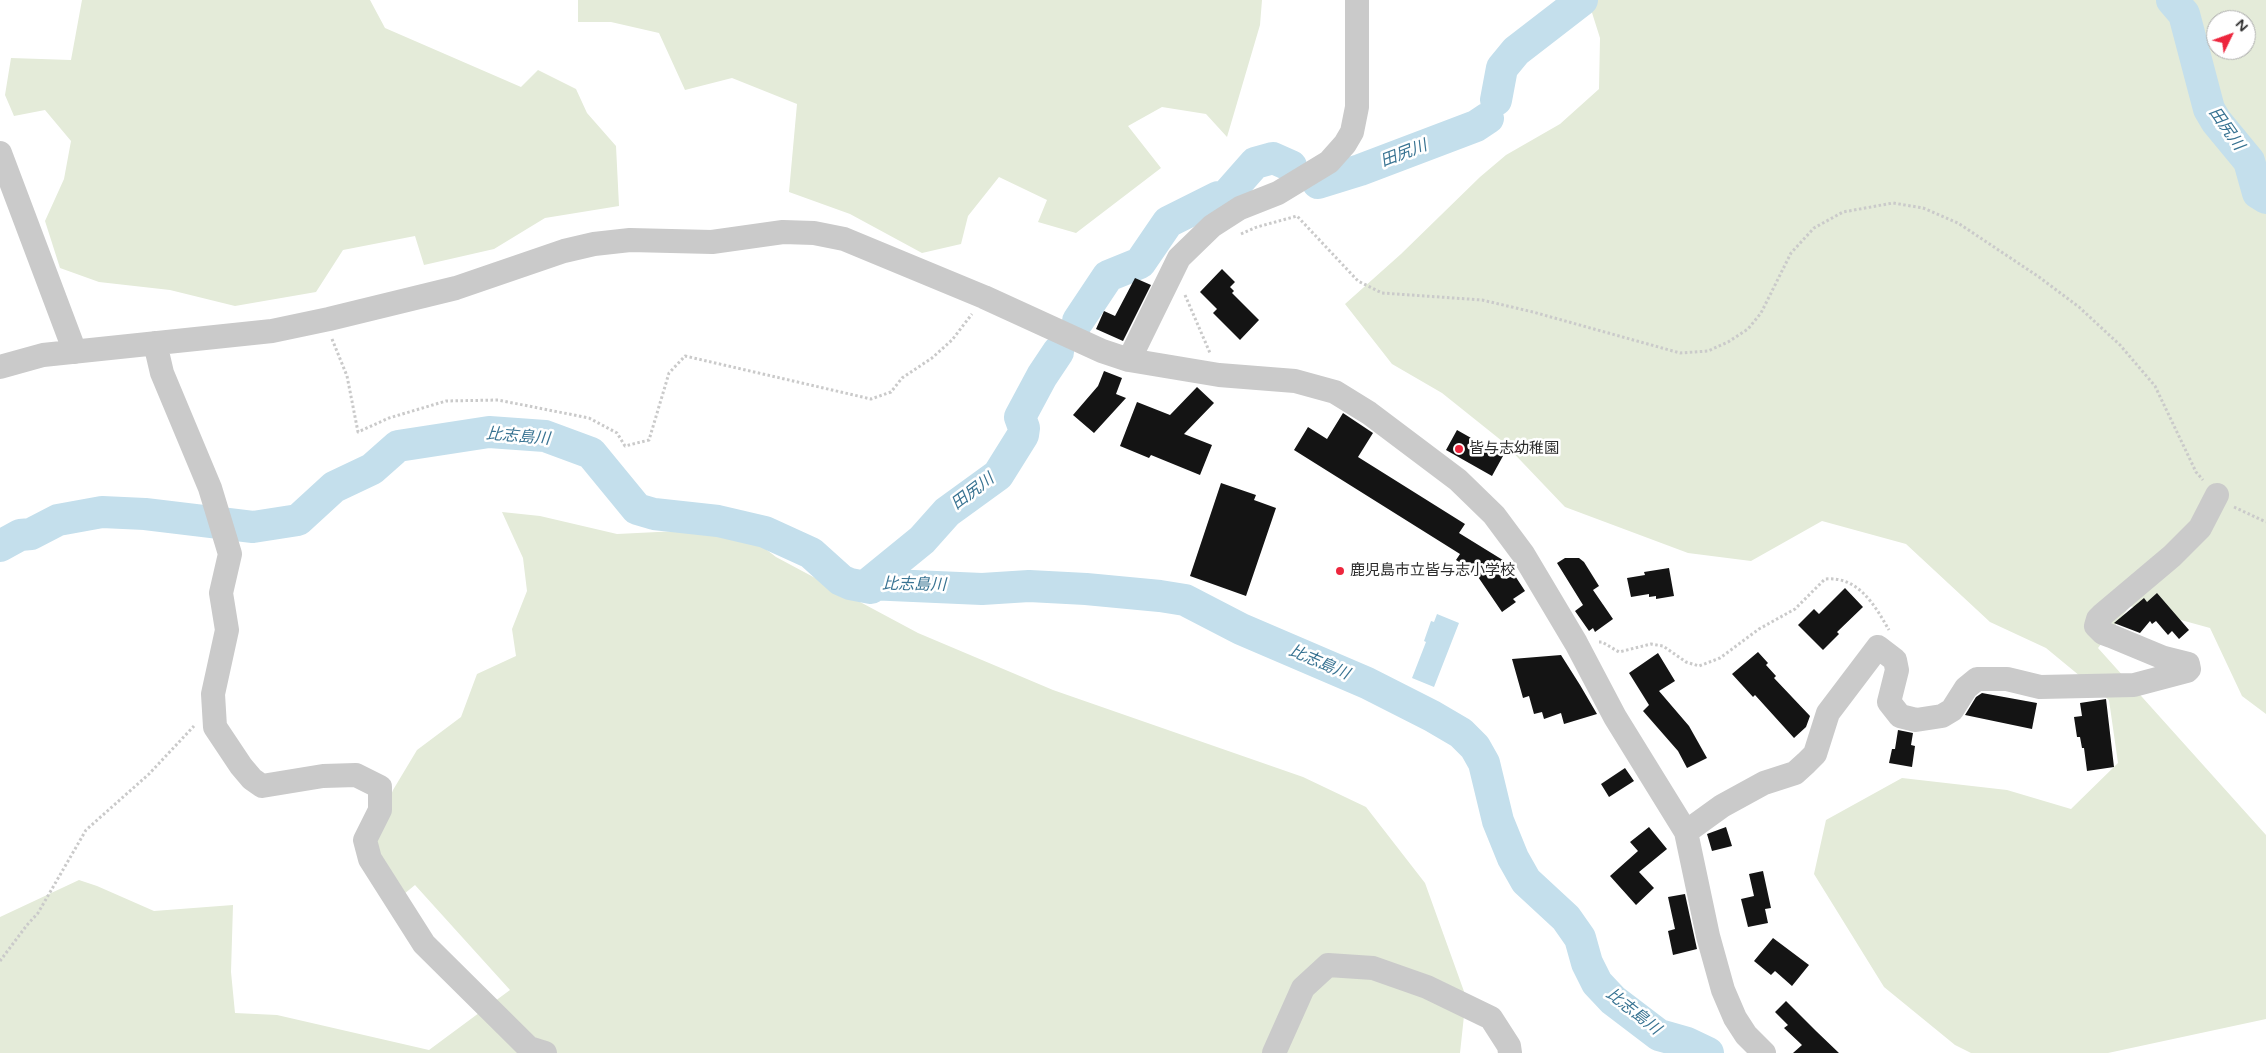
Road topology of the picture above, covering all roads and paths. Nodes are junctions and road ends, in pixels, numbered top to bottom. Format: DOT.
graph roads {
  1 [pos="1357,0"];
  2 [pos="0,153"];
  3 [pos="1240,234"];
  4 [pos="1188,288"];
  5 [pos="984,297"];
  6 [pos="324,320"];
  7 [pos="155,343"];
  8 [pos="75,352"];
  9 [pos="1129,360"];
  10 [pos="0,367"];
  11 [pos="1219,375"];
  12 [pos="2218,495"];
  13 [pos="2266,522"];
  14 [pos="1576,643"];
  15 [pos="1878,647"];
  16 [pos="213,712"];
  17 [pos="1686,832"];
  18 [pos="0,961"];
  19 [pos="545,1053"];
  20 [pos="1274,1053"];
  21 [pos="1510,1053"];
  22 [pos="1764,1053"];
  1 -- 9 [label="street"];
  2 -- 8 [label="street"];
  3 -- 12 [label="path"];
  4 -- 11 [label="path"];
  5 -- 6 [label="street"];
  5 -- 6 [label="path"];
  5 -- 9 [label="street"];
  6 -- 7 [label="street"];
  7 -- 8 [label="street"];
  7 -- 16 [label="street"];
  8 -- 10 [label="street"];
  9 -- 11 [label="street"];
  11 -- 14 [label="street"];
  12 -- 13 [label="path"];
  12 -- 15 [label="street"];
  14 -- 15 [label="path"];
  14 -- 17 [label="street"];
  15 -- 17 [label="street"];
  16 -- 18 [label="path"];
  16 -- 19 [label="street"];
  17 -- 22 [label="street"];
  20 -- 21 [label="street"];
}
